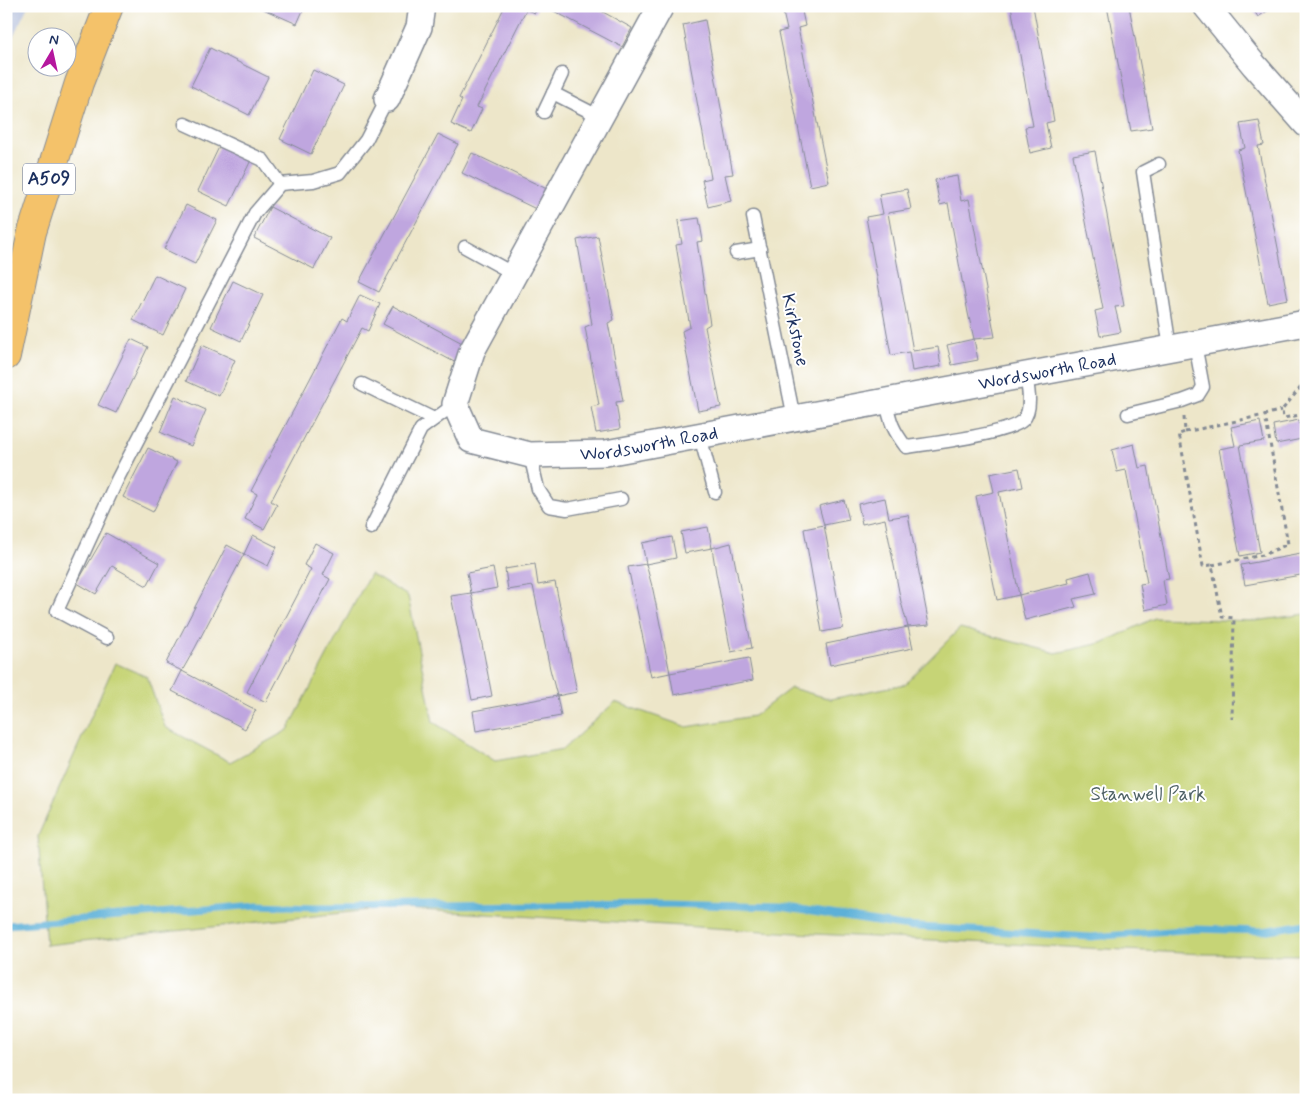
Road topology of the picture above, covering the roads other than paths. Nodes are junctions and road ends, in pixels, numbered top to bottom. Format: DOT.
graph roads {
  1 [pos="109,6"];
  2 [pos="422,6"];
  3 [pos="661,6"];
  4 [pos="1206,6"];
  5 [pos="562,74"];
  6 [pos="553,93"];
  7 [pos="386,99"];
  8 [pos="544,112"];
  9 [pos="600,117"];
  10 [pos="185,124"];
  11 [pos="1306,124"];
  12 [pos="1159,164"];
  13 [pos="280,184"];
  14 [pos="753,217"];
  15 [pos="465,247"];
  16 [pos="760,249"];
  17 [pos="736,254"];
  18 [pos="514,274"];
  19 [pos="1306,323"];
  20 [pos="1195,344"];
  21 [pos="1170,348"];
  22 [pos="6,356"];
  23 [pos="1026,375"];
  24 [pos="362,384"];
  25 [pos="886,401"];
  26 [pos="455,404"];
  27 [pos="1128,414"];
  28 [pos="794,418"];
  29 [pos="434,420"];
  30 [pos="700,436"];
  31 [pos="530,455"];
  32 [pos="715,492"];
  33 [pos="621,499"];
  34 [pos="371,528"];
  35 [pos="107,638"];
  1 -- 22 [label="highway, A509"];
  2 -- 7 [label="street"];
  3 -- 9 [label="street"];
  4 -- 11 [label="street"];
  5 -- 6 [label="lane"];
  6 -- 8 [label="lane"];
  6 -- 9 [label="lane"];
  7 -- 13 [label="lane"];
  9 -- 18 [label="street"];
  10 -- 13 [label="lane"];
  12 -- 21 [label="lane"];
  13 -- 35 [label="lane"];
  14 -- 16 [label="lane, Kirkstone"];
  15 -- 18 [label="lane"];
  16 -- 17 [label="lane"];
  16 -- 28 [label="lane, Kirkstone"];
  18 -- 26 [label="street"];
  19 -- 20 [label="street, Wordsworth Road"];
  20 -- 21 [label="street, Wordsworth Road"];
  20 -- 27 [label="lane"];
  21 -- 23 [label="street, Wordsworth Road"];
  23 -- 25 [label="street, Wordsworth Road"];
  23 -- 25 [label="lane"];
  24 -- 29 [label="lane"];
  25 -- 28 [label="street, Wordsworth Road"];
  26 -- 29 [label="lane"];
  26 -- 31 [label="street, Wordsworth Road"];
  28 -- 30 [label="street, Wordsworth Road"];
  29 -- 34 [label="lane"];
  30 -- 31 [label="street, Wordsworth Road"];
  30 -- 32 [label="lane"];
  31 -- 33 [label="lane"];
}
